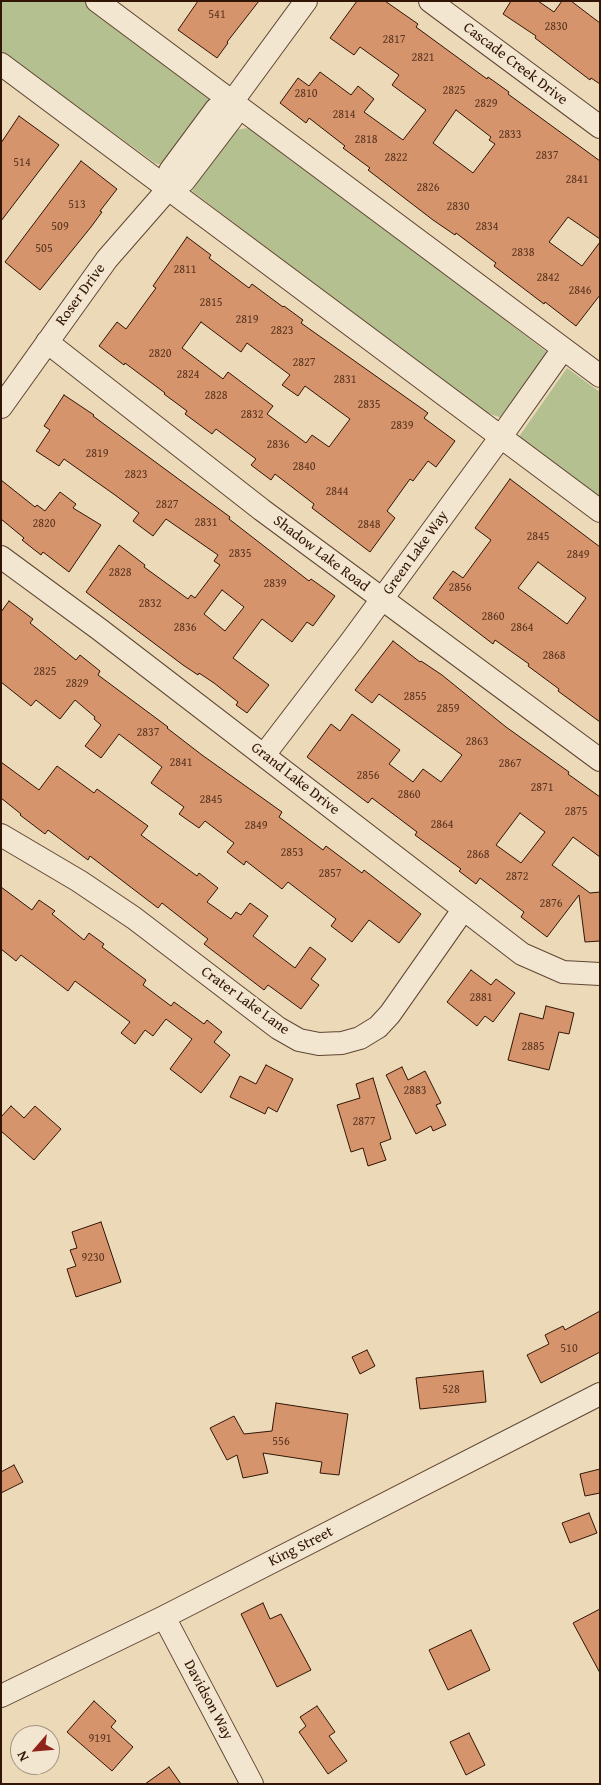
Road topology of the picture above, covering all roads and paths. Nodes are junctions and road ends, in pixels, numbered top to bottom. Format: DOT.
graph roads {
  1 [pos="97,1"];
  2 [pos="306,1"];
  3 [pos="430,1"];
  4 [pos="1,64"];
  5 [pos="232,102"];
  6 [pos="600,127"];
  7 [pos="169,188"];
  8 [pos="47,342"];
  9 [pos="563,349"];
  10 [pos="600,376"];
  11 [pos="1,407"];
  12 [pos="500,438"];
  13 [pos="600,511"];
  14 [pos="1,556"];
  15 [pos="382,599"];
  16 [pos="264,755"];
  17 [pos="600,760"];
  18 [pos="1,835"];
  19 [pos="463,910"];
  20 [pos="600,974"];
  21 [pos="600,1394"];
  22 [pos="164,1617"];
  23 [pos="1,1696"];
  24 [pos="252,1784"];
  1 -- 5 [label="street"];
  2 -- 5 [label="street, Roser Drive"];
  3 -- 6 [label="street, Cascade Creek Drive"];
  4 -- 7 [label="street"];
  5 -- 7 [label="street, Roser Drive"];
  5 -- 9 [label="street"];
  7 -- 8 [label="street, Roser Drive"];
  7 -- 12 [label="street"];
  8 -- 11 [label="street, Roser Drive"];
  8 -- 15 [label="street, Shadow Lake Road"];
  9 -- 10 [label="street"];
  9 -- 12 [label="street, Green Lake Way"];
  12 -- 13 [label="street"];
  12 -- 15 [label="street, Green Lake Way"];
  14 -- 16 [label="street, Grand Lake Drive"];
  15 -- 16 [label="street, Green Lake Way"];
  15 -- 17 [label="street, Shadow Lake Road"];
  16 -- 19 [label="street, Grand Lake Drive"];
  18 -- 19 [label="street, Crater Lake Lane"];
  19 -- 20 [label="street, Grand Lake Drive"];
  21 -- 22 [label="street, King Street"];
  22 -- 23 [label="street, King Street"];
  22 -- 24 [label="street, Davidson Way"];
}
